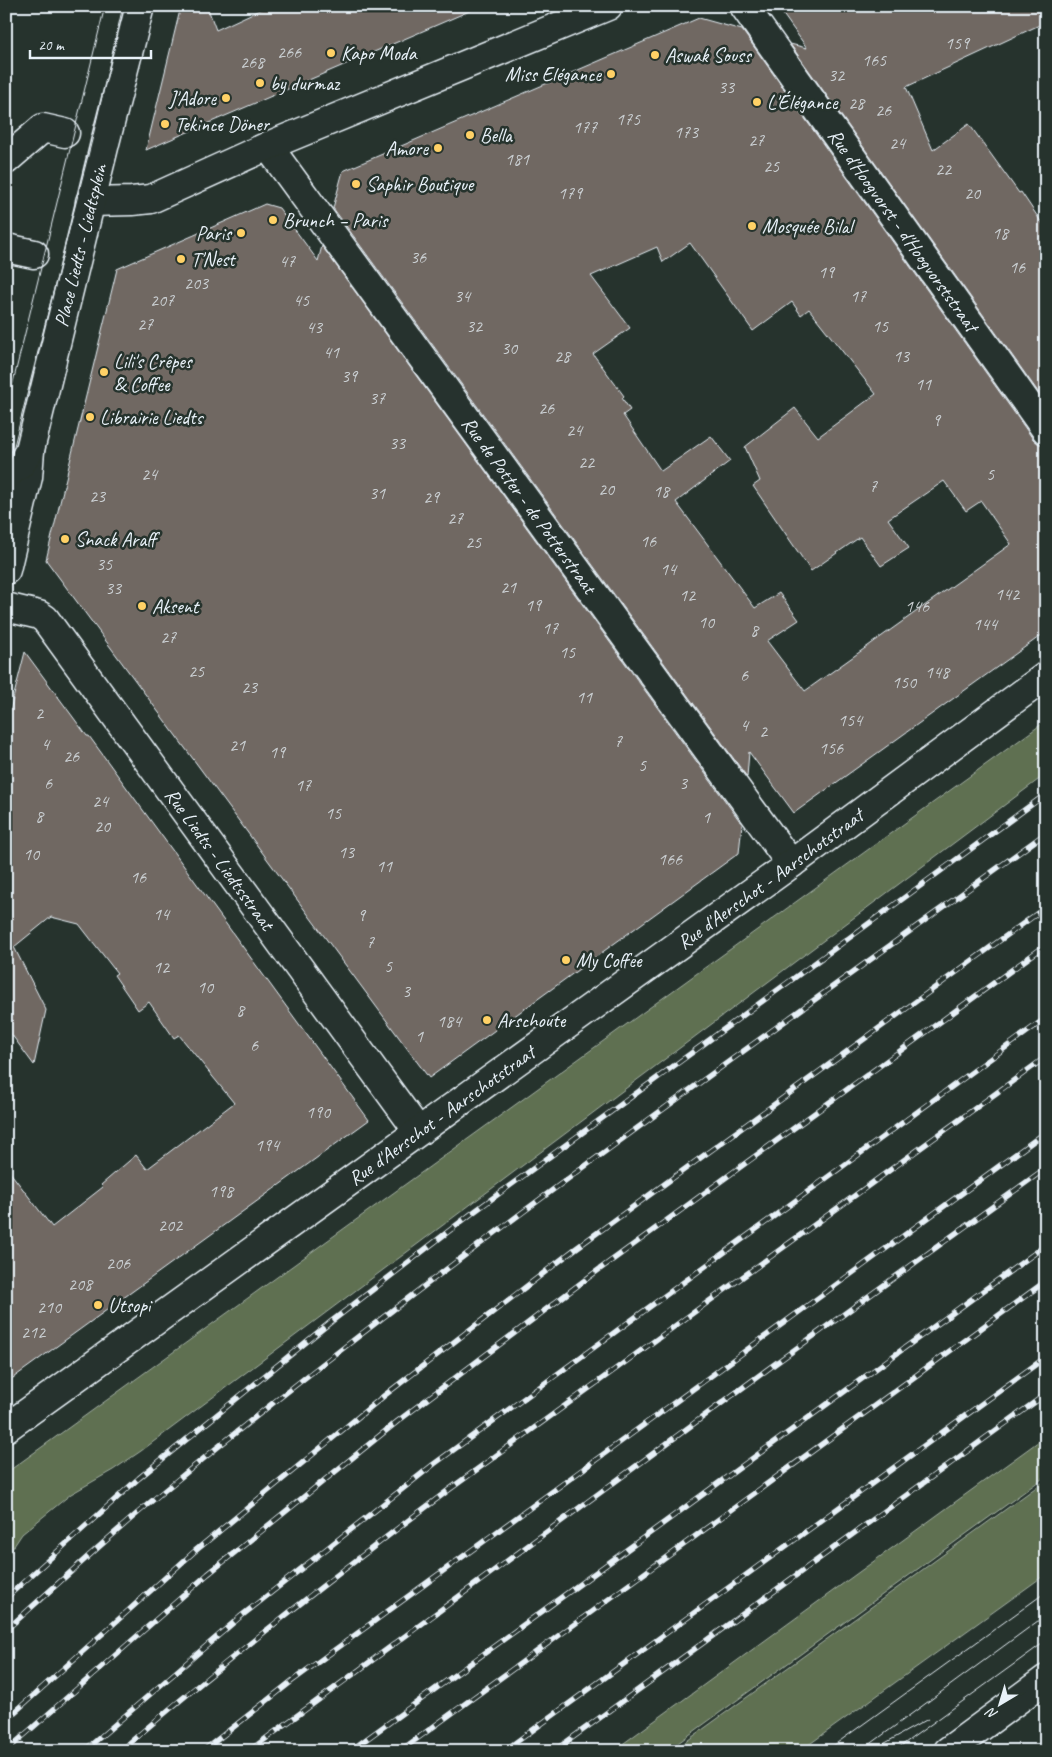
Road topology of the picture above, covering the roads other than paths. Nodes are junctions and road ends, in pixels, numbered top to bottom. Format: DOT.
graph roads {
  1 [pos="140,6"];
  2 [pos="608,6"];
  3 [pos="744,6"];
  4 [pos="65,133"];
  5 [pos="268,146"];
  6 [pos="6,160"];
  7 [pos="90,202"];
  8 [pos="6,248"];
  9 [pos="34,254"];
  10 [pos="1046,430"];
  11 [pos="30,450"];
  12 [pos="6,475"];
  13 [pos="6,570"];
  14 [pos="6,607"];
  15 [pos="1046,676"];
  16 [pos="791,864"];
  17 [pos="418,1131"];
  18 [pos="6,1428"];
  19 [pos="1046,1679"];
  20 [pos="948,1751"];
  1 -- 7 [label="street, Place Liedts - Liedtsplein"];
  2 -- 5 [label="street"];
  3 -- 10 [label="street, Rue d'Hoogvorst - d'Hoogvorststraat"];
  4 -- 6 [label="street"];
  5 -- 7 [label="street"];
  5 -- 16 [label="street, Rue de Potter - de Potterstraat"];
  7 -- 11 [label="street, Place Liedts - Liedtsplein"];
  8 -- 9 [label="street"];
  11 -- 12 [label="street, Place Liedts - Liedtsplein"];
  11 -- 13 [label="street"];
  14 -- 17 [label="street, Rue Liedts - Liedtsstraat"];
  15 -- 16 [label="street, Rue d'Aerschot - Aarschotstraat"];
  16 -- 17 [label="street, Rue d'Aerschot - Aarschotstraat"];
  17 -- 18 [label="street, Rue d'Aerschot - Aarschotstraat"];
  19 -- 20 [label="street"];
}
